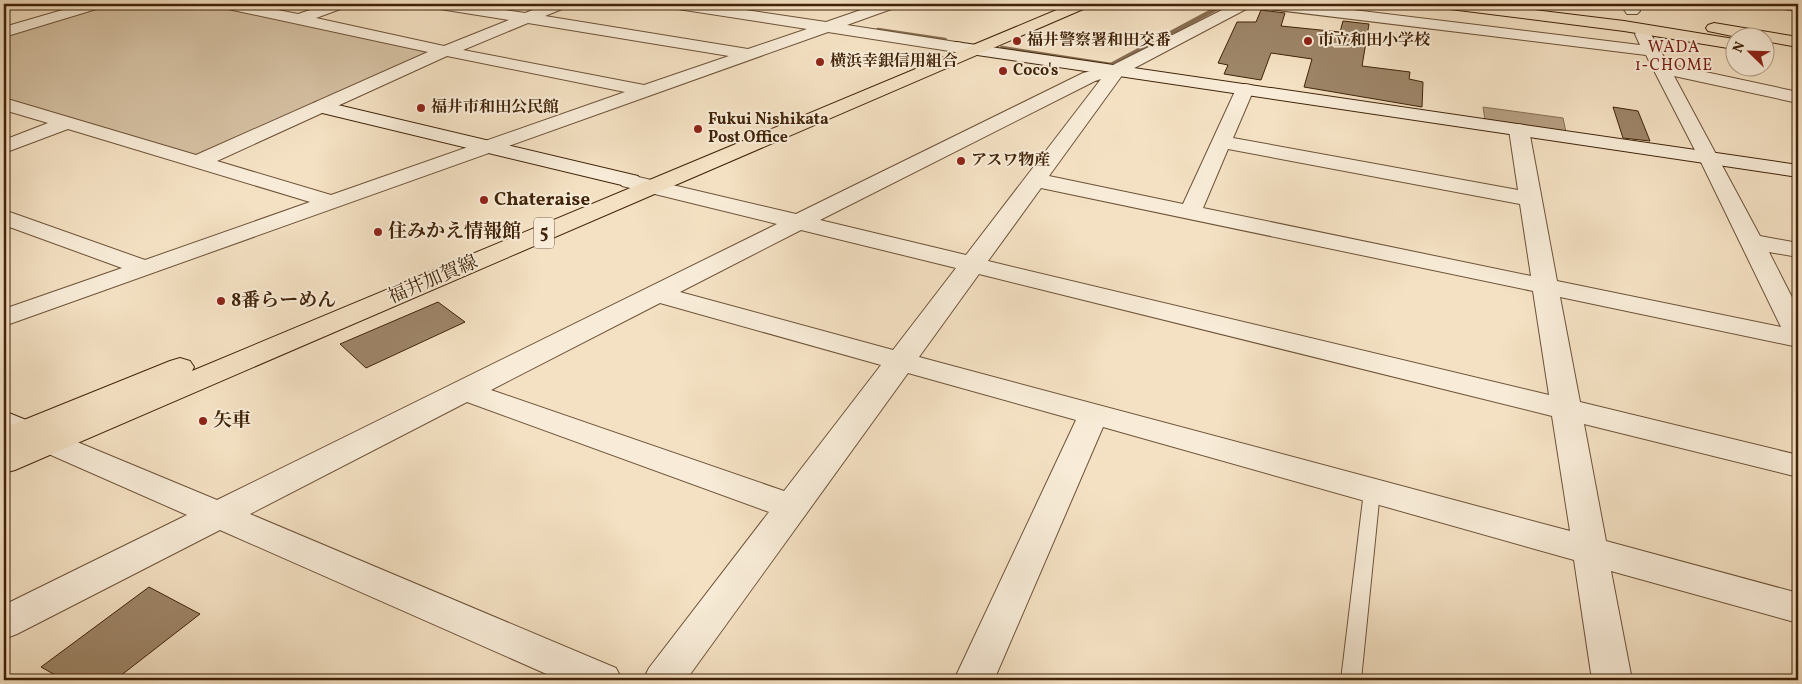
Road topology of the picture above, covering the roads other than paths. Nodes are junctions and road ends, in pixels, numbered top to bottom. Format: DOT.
graph roads {
  1 [pos="98,4"];
  2 [pos="228,4"];
  3 [pos="342,4"];
  4 [pos="440,4"];
  5 [pos="562,4"];
  6 [pos="678,4"];
  7 [pos="778,4"];
  8 [pos="892,4"];
  9 [pos="1060,4"];
  10 [pos="1083,4"];
  11 [pos="1245,4"];
  12 [pos="1270,4"];
  13 [pos="1450,4"];
  14 [pos="1488,4"];
  15 [pos="1539,4"];
  16 [pos="1775,4"];
  17 [pos="1798,7"];
  18 [pos="1625,8"];
  19 [pos="758,16"];
  20 [pos="527,18"];
  21 [pos="300,19"];
  22 [pos="1646,21"];
  23 [pos="1700,22"];
  24 [pos="4,23"];
  25 [pos="828,26"];
  26 [pos="20,27"];
  27 [pos="4,32"];
  28 [pos="1724,36"];
  29 [pos="1798,38"];
  30 [pos="1724,41"];
  31 [pos="1798,42"];
  32 [pos="1774,45"];
  33 [pos="965,48"];
  34 [pos="1798,49"];
  35 [pos="1651,50"];
  36 [pos="444,51"];
  37 [pos="1774,51"];
  38 [pos="748,54"];
  39 [pos="1798,55"];
  40 [pos="1660,68"];
  41 [pos="1118,70"];
  42 [pos="1245,89"];
  43 [pos="645,91"];
  44 [pos="1052,96"];
  45 [pos="1798,97"];
  46 [pos="4,104"];
  47 [pos="1092,104"];
  48 [pos="321,107"];
  49 [pos="66,123"];
  50 [pos="1519,130"];
  51 [pos="1221,142"];
  52 [pos="4,147"];
  53 [pos="486,148"];
  54 [pos="1709,158"];
  55 [pos="197,162"];
  56 [pos="1798,171"];
  57 [pos="1036,180"];
  58 [pos="642,183"];
  59 [pos="1531,199"];
  60 [pos="332,202"];
  61 [pos="1190,212"];
  62 [pos="4,217"];
  63 [pos="799,222"];
  64 [pos="1752,242"];
  65 [pos="1798,250"];
  66 [pos="973,264"];
  67 [pos="146,268"];
  68 [pos="1545,286"];
  69 [pos="657,294"];
  70 [pos="4,318"];
  71 [pos="1798,334"];
  72 [pos="1798,339"];
  73 [pos="900,362"];
  74 [pos="465,392"];
  75 [pos="1566,409"];
  76 [pos="1093,415"];
  77 [pos="20,434"];
  78 [pos="4,462"];
  79 [pos="1798,466"];
  80 [pos="1372,491"];
  81 [pos="792,507"];
  82 [pos="217,515"];
  83 [pos="1590,551"];
  84 [pos="1798,608"];
  85 [pos="4,623"];
  86 [pos="602,680"];
  87 [pos="663,680"];
  88 [pos="974,680"];
  89 [pos="1351,680"];
  90 [pos="1612,680"];
  1 -- 26 [label="street"];
  2 -- 21 [label="street"];
  3 -- 21 [label="street"];
  4 -- 20 [label="street"];
  5 -- 20 [label="street"];
  6 -- 19 [label="street"];
  7 -- 19 [label="street"];
  8 -- 25 [label="street"];
  9 -- 33 [label="main road, 福井加賀線 / 5"];
  10 -- 33 [label="main road, 福井加賀線 / 5"];
  11 -- 41 [label="street"];
  12 -- 35 [label="street"];
  13 -- 22 [label="main road"];
  14 -- 28 [label="main road"];
  15 -- 31 [label="main road"];
  16 -- 17 [label="street"];
  18 -- 22 [label="main road"];
  19 -- 25 [label="street"];
  20 -- 36 [label="street"];
  20 -- 38 [label="street"];
  21 -- 36 [label="street"];
  22 -- 30 [label="main road"];
  22 -- 35 [label="street"];
  23 -- 29 [label="main road"];
  24 -- 26 [label="street"];
  25 -- 33 [label="street"];
  25 -- 38 [label="street"];
  26 -- 27 [label="street"];
  32 -- 34 [label="main road"];
  33 -- 41 [label="street"];
  33 -- 58 [label="main road, 福井加賀線 / 5"];
  35 -- 40 [label="street"];
  36 -- 43 [label="street"];
  36 -- 48 [label="street"];
  37 -- 39 [label="main road"];
  38 -- 43 [label="street"];
  40 -- 45 [label="street"];
  40 -- 54 [label="street"];
  41 -- 42 [label="street"];
  41 -- 44 [label="street"];
  41 -- 47 [label="street"];
  42 -- 50 [label="street"];
  42 -- 51 [label="street"];
  43 -- 53 [label="street"];
  44 -- 47 [label="street"];
  44 -- 63 [label="street"];
  46 -- 49 [label="street"];
  47 -- 57 [label="street"];
  48 -- 53 [label="street"];
  48 -- 55 [label="street"];
  49 -- 52 [label="street"];
  49 -- 55 [label="street"];
  50 -- 54 [label="street"];
  50 -- 59 [label="street"];
  51 -- 59 [label="street"];
  51 -- 61 [label="street"];
  53 -- 58 [label="street"];
  53 -- 60 [label="street"];
  54 -- 56 [label="street"];
  54 -- 64 [label="street"];
  55 -- 60 [label="street"];
  57 -- 61 [label="street"];
  57 -- 66 [label="street"];
  58 -- 63 [label="street"];
  58 -- 77 [label="main road, 福井加賀線 / 5"];
  59 -- 68 [label="street"];
  60 -- 67 [label="street"];
  61 -- 68 [label="street"];
  62 -- 67 [label="street"];
  63 -- 66 [label="street"];
  63 -- 69 [label="street"];
  64 -- 65 [label="street"];
  64 -- 71 [label="street"];
  66 -- 73 [label="street"];
  66 -- 75 [label="street"];
  67 -- 70 [label="street"];
  68 -- 72 [label="street"];
  68 -- 75 [label="street"];
  69 -- 73 [label="street"];
  69 -- 74 [label="street"];
  73 -- 76 [label="street"];
  73 -- 81 [label="street"];
  74 -- 81 [label="street"];
  74 -- 82 [label="street"];
  75 -- 79 [label="street"];
  75 -- 83 [label="street"];
  76 -- 80 [label="street"];
  76 -- 88 [label="street"];
  77 -- 78 [label="main road, 福井加賀線 / 5"];
  77 -- 82 [label="street"];
  80 -- 83 [label="street"];
  80 -- 89 [label="lane"];
  81 -- 87 [label="street"];
  82 -- 85 [label="street"];
  82 -- 86 [label="street"];
  83 -- 84 [label="street"];
  83 -- 90 [label="street"];
}
